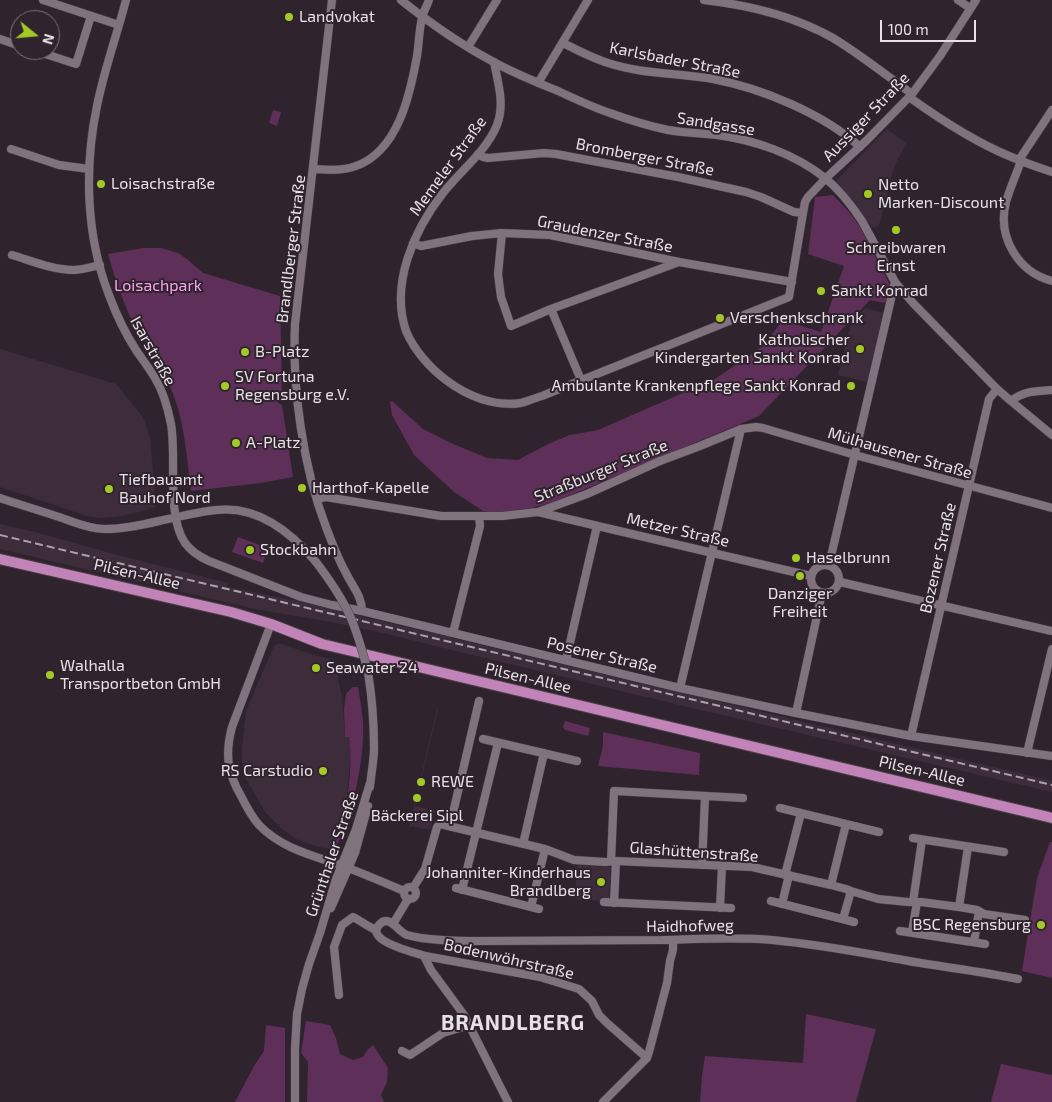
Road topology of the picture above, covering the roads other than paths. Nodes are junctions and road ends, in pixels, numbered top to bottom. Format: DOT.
graph roads {
  1 [pos="43,0"];
  2 [pos="126,0"];
  3 [pos="332,0"];
  4 [pos="401,0"];
  5 [pos="430,0"];
  6 [pos="497,0"];
  7 [pos="588,0"];
  8 [pos="704,0"];
  9 [pos="958,0"];
  10 [pos="976,0"];
  11 [pos="726,1"];
  12 [pos="970,8"];
  13 [pos="92,16"];
  14 [pos="422,17"];
  15 [pos="119,25"];
  16 [pos="563,43"];
  17 [pos="468,47"];
  18 [pos="60,59"];
  19 [pos="494,62"];
  20 [pos="538,83"];
  21 [pos="911,96"];
  22 [pos="1052,110"];
  23 [pos="860,147"];
  24 [pos="11,149"];
  25 [pos="478,154"];
  26 [pos="1020,161"];
  27 [pos="89,169"];
  28 [pos="314,169"];
  29 [pos="1052,172"];
  30 [pos="826,178"];
  31 [pos="803,214"];
  32 [pos="502,232"];
  33 [pos="413,243"];
  34 [pos="12,255"];
  35 [pos="679,262"];
  36 [pos="100,265"];
  37 [pos="792,282"];
  38 [pos="895,282"];
  39 [pos="1052,282"];
  40 [pos="789,297"];
  41 [pos="551,309"];
  42 [pos="581,380"];
  43 [pos="997,389"];
  44 [pos="1052,390"];
  45 [pos="1010,402"];
  46 [pos="741,429"];
  47 [pos="1052,435"];
  48 [pos="855,455"];
  49 [pos="969,486"];
  50 [pos="0,498"];
  51 [pos="317,499"];
  52 [pos="1052,508"];
  53 [pos="538,512"];
  54 [pos="479,516"];
  55 [pos="176,518"];
  56 [pos="597,526"];
  57 [pos="712,552"];
  58 [pos="0,559"];
  59 [pos="829,565"];
  60 [pos="812,576"];
  61 [pos="840,582"];
  62 [pos="822,592"];
  63 [pos="941,606"];
  64 [pos="362,611"];
  65 [pos="271,624"];
  66 [pos="1052,631"];
  67 [pos="453,633"];
  68 [pos="1052,649"];
  69 [pos="566,660"];
  70 [pos="680,688"];
  71 [pos="479,702"];
  72 [pos="796,713"];
  73 [pos="911,736"];
  74 [pos="483,739"];
  75 [pos="498,743"];
  76 [pos="1028,753"];
  77 [pos="544,754"];
  78 [pos="1052,756"];
  79 [pos="577,761"];
  80 [pos="604,791"];
  81 [pos="614,791"];
  82 [pos="705,797"];
  83 [pos="743,798"];
  84 [pos="780,808"];
  85 [pos="801,813"];
  86 [pos="1052,818"];
  87 [pos="846,824"];
  88 [pos="450,826"];
  89 [pos="476,832"];
  90 [pos="879,832"];
  91 [pos="913,838"];
  92 [pos="922,840"];
  93 [pos="523,844"];
  94 [pos="968,846"];
  95 [pos="544,849"];
  96 [pos="1004,852"];
  97 [pos="613,861"];
  98 [pos="702,865"];
  99 [pos="722,866"];
  100 [pos="345,867"];
  101 [pos="787,875"];
  102 [pos="831,884"];
  103 [pos="412,888"];
  104 [pos="404,891"];
  105 [pos="851,892"];
  106 [pos="408,899"];
  107 [pos="771,901"];
  108 [pos="604,902"];
  109 [pos="915,902"];
  110 [pos="614,903"];
  111 [pos="782,904"];
  112 [pos="530,907"];
  113 [pos="959,907"];
  114 [pos="720,908"];
  115 [pos="731,908"];
  116 [pos="539,909"];
  117 [pos="979,911"];
  118 [pos="843,919"];
  119 [pos="1025,920"];
  120 [pos="854,922"];
  121 [pos="394,924"];
  122 [pos="376,930"];
  123 [pos="900,930"];
  124 [pos="912,932"];
  125 [pos="673,940"];
  126 [pos="974,942"];
  127 [pos="985,944"];
  128 [pos="425,956"];
  129 [pos="1018,979"];
  130 [pos="339,995"];
  131 [pos="470,1025"];
  132 [pos="402,1051"];
  133 [pos="646,1058"];
  134 [pos="295,1102"];
  135 [pos="508,1102"];
  136 [pos="603,1102"];
  1 -- 13 [label="street"];
  2 -- 15 [label="street, Isarstraße"];
  3 -- 28 [label="street, Brandlberger Straße"];
  4 -- 14 [label="street, Sandgasse"];
  5 -- 14 [label="street"];
  6 -- 17 [label="street"];
  7 -- 16 [label="street"];
  8 -- 11 [label="street"];
  9 -- 12 [label="street"];
  10 -- 12 [label="street, Aussiger Straße"];
  11 -- 21 [label="street"];
  12 -- 21 [label="street, Aussiger Straße"];
  13 -- 15 [label="street"];
  13 -- 18 [label="street"];
  14 -- 17 [label="street, Sandgasse"];
  14 -- 28 [label="street"];
  15 -- 27 [label="street, Isarstraße"];
  16 -- 20 [label="street"];
  16 -- 23 [label="street, Karlsbader Straße"];
  17 -- 19 [label="street, Sandgasse"];
  19 -- 20 [label="street, Sandgasse"];
  19 -- 25 [label="street, Memeler Straße"];
  20 -- 30 [label="street, Sandgasse"];
  21 -- 23 [label="street, Aussiger Straße"];
  21 -- 26 [label="street"];
  22 -- 26 [label="street"];
  23 -- 30 [label="street, Aussiger Straße"];
  24 -- 27 [label="street"];
  25 -- 31 [label="street, Bromberger Straße"];
  25 -- 33 [label="street, Memeler Straße"];
  26 -- 29 [label="street"];
  26 -- 39 [label="street"];
  27 -- 36 [label="street, Isarstraße"];
  28 -- 51 [label="street, Brandlberger Straße"];
  30 -- 31 [label="street, Aussiger Straße"];
  30 -- 38 [label="street, Sandgasse"];
  31 -- 37 [label="street, Aussiger Straße"];
  32 -- 33 [label="street, Graudenzer Straße"];
  32 -- 35 [label="street, Graudenzer Straße"];
  32 -- 41 [label="street"];
  33 -- 42 [label="street, Memeler Straße"];
  34 -- 36 [label="street"];
  35 -- 37 [label="street, Graudenzer Straße"];
  35 -- 41 [label="street"];
  36 -- 55 [label="street, Isarstraße"];
  37 -- 40 [label="street, Aussiger Straße"];
  38 -- 43 [label="street, Sandgasse"];
  38 -- 48 [label="street"];
  40 -- 42 [label="street, Memeler Straße"];
  41 -- 42 [label="street"];
  43 -- 45 [label="street, Sandgasse"];
  43 -- 49 [label="street, Bozener Straße"];
  44 -- 45 [label="street"];
  45 -- 47 [label="street, Sandgasse"];
  46 -- 48 [label="street, Mülhausener Straße"];
  46 -- 53 [label="street, Straßburger Straße"];
  46 -- 57 [label="street"];
  48 -- 49 [label="street, Mülhausener Straße"];
  48 -- 59 [label="street"];
  49 -- 52 [label="street, Mülhausener Straße"];
  49 -- 63 [label="street, Bozener Straße"];
  50 -- 55 [label="street, Grünthaler Straße"];
  51 -- 54 [label="street, Straßburger Straße"];
  51 -- 64 [label="street, Brandlberger Straße"];
  53 -- 54 [label="street, Straßburger Straße"];
  53 -- 56 [label="street, Metzer Straße"];
  54 -- 67 [label="street"];
  55 -- 64 [label="street, Posener Straße"];
  55 -- 100 [label="street, Grünthaler Straße, bridge"];
  56 -- 57 [label="street, Metzer Straße"];
  56 -- 69 [label="street"];
  57 -- 60 [label="street, Metzer Straße"];
  57 -- 70 [label="street"];
  58 -- 65 [label="main road, Pilsen-Allee"];
  59 -- 60 [label="street"];
  59 -- 61 [label="street"];
  60 -- 62 [label="street"];
  61 -- 62 [label="street"];
  61 -- 63 [label="street"];
  62 -- 72 [label="street"];
  63 -- 66 [label="street"];
  63 -- 73 [label="street, Bozener Straße"];
  64 -- 67 [label="street, Posener Straße"];
  65 -- 86 [label="main road, Pilsen-Allee"];
  65 -- 100 [label="street"];
  67 -- 69 [label="street, Posener Straße"];
  68 -- 76 [label="street"];
  69 -- 70 [label="street, Posener Straße"];
  70 -- 72 [label="street, Posener Straße"];
  71 -- 88 [label="street"];
  72 -- 73 [label="street, Posener Straße"];
  73 -- 76 [label="street, Posener Straße"];
  74 -- 75 [label="street"];
  75 -- 77 [label="street"];
  75 -- 89 [label="street"];
  76 -- 78 [label="street, Posener Straße"];
  77 -- 79 [label="street"];
  77 -- 93 [label="street"];
  80 -- 81 [label="street"];
  81 -- 82 [label="street"];
  81 -- 97 [label="street"];
  82 -- 83 [label="street"];
  82 -- 98 [label="street"];
  84 -- 85 [label="street"];
  85 -- 87 [label="street"];
  85 -- 101 [label="street"];
  87 -- 90 [label="street"];
  87 -- 102 [label="street"];
  88 -- 89 [label="street, Glashüttenstraße"];
  88 -- 103 [label="street, Glashüttenstraße"];
  89 -- 93 [label="street, Glashüttenstraße"];
  89 -- 112 [label="street"];
  91 -- 92 [label="street"];
  92 -- 94 [label="street"];
  92 -- 109 [label="street"];
  93 -- 95 [label="street, Glashüttenstraße"];
  94 -- 96 [label="street"];
  94 -- 113 [label="street"];
  95 -- 97 [label="street, Glashüttenstraße"];
  95 -- 112 [label="street"];
  97 -- 98 [label="street, Glashüttenstraße"];
  97 -- 110 [label="street"];
  98 -- 99 [label="street, Glashüttenstraße"];
  99 -- 101 [label="street, Glashüttenstraße"];
  99 -- 114 [label="street"];
  100 -- 104 [label="street"];
  100 -- 134 [label="street, Grünthaler Straße"];
  101 -- 102 [label="street, Glashüttenstraße"];
  101 -- 111 [label="street"];
  102 -- 105 [label="street, Glashüttenstraße"];
  103 -- 104 [label="street"];
  103 -- 106 [label="street"];
  104 -- 106 [label="street"];
  105 -- 109 [label="street, Glashüttenstraße"];
  105 -- 118 [label="street"];
  106 -- 121 [label="street"];
  107 -- 111 [label="street"];
  108 -- 110 [label="street"];
  109 -- 113 [label="street, Glashüttenstraße"];
  109 -- 124 [label="street"];
  110 -- 114 [label="street"];
  111 -- 118 [label="street"];
  112 -- 116 [label="street"];
  113 -- 117 [label="street, Glashüttenstraße"];
  114 -- 115 [label="street"];
  117 -- 119 [label="street, Glashüttenstraße"];
  117 -- 126 [label="street"];
  118 -- 120 [label="street"];
  121 -- 122 [label="street"];
  121 -- 125 [label="street, Haidhofweg"];
  122 -- 128 [label="street, Bodenwöhrstraße"];
  122 -- 130 [label="street, Bodenwöhrstraße"];
  123 -- 124 [label="street"];
  124 -- 126 [label="street"];
  125 -- 129 [label="street, Haidhofweg"];
  125 -- 133 [label="street"];
  126 -- 127 [label="street"];
  128 -- 131 [label="street"];
  128 -- 133 [label="street, Bodenwöhrstraße"];
  131 -- 132 [label="street"];
  131 -- 135 [label="street"];
  133 -- 136 [label="street"];
}
